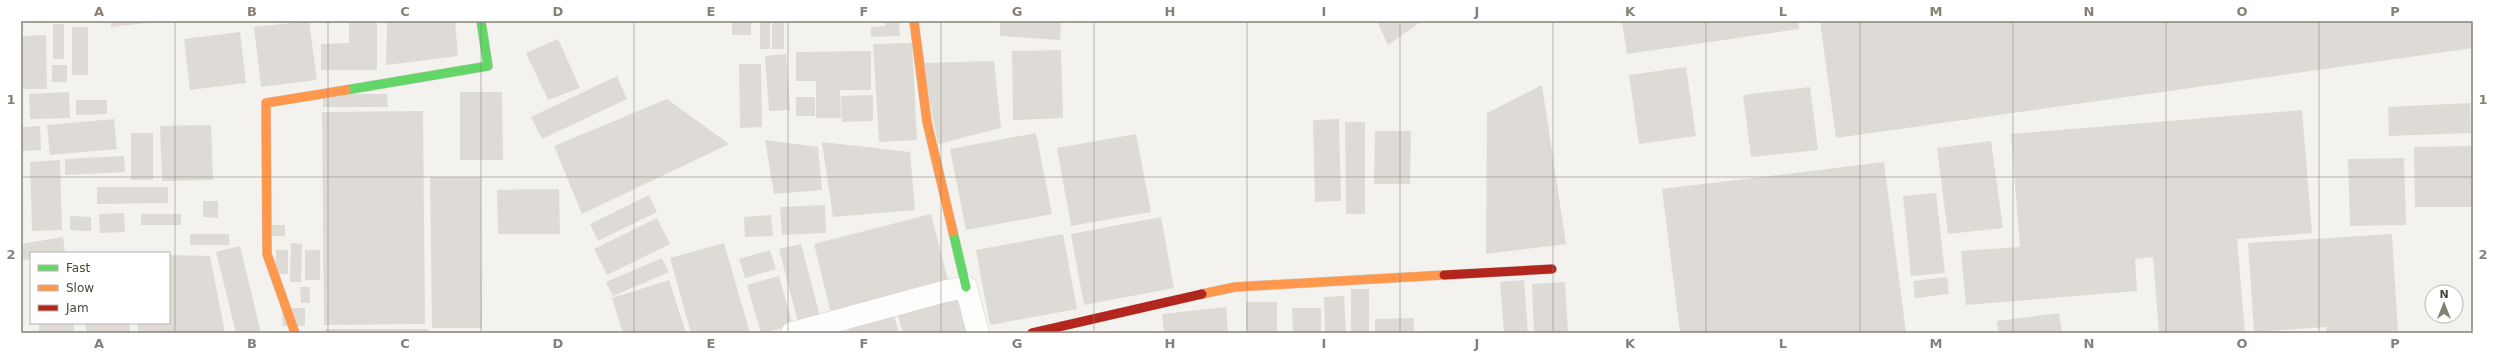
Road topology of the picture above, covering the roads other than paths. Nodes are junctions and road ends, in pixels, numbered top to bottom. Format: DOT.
graph roads {
  1 [pos="481,21"];
  2 [pos="914,21"];
  3 [pos="1552,269"];
  4 [pos="966,287"];
  5 [pos="1060,330"];
  6 [pos="295,333"];
  7 [pos="792,333"];
  8 [pos="978,333"];
  9 [pos="1032,333"];
  1 -- 6 [label="street"];
  2 -- 4 [label="street"];
  3 -- 5 [label="street"];
  4 -- 7 [label="street"];
  4 -- 8 [label="street"];
  5 -- 9 [label="street"];
}
